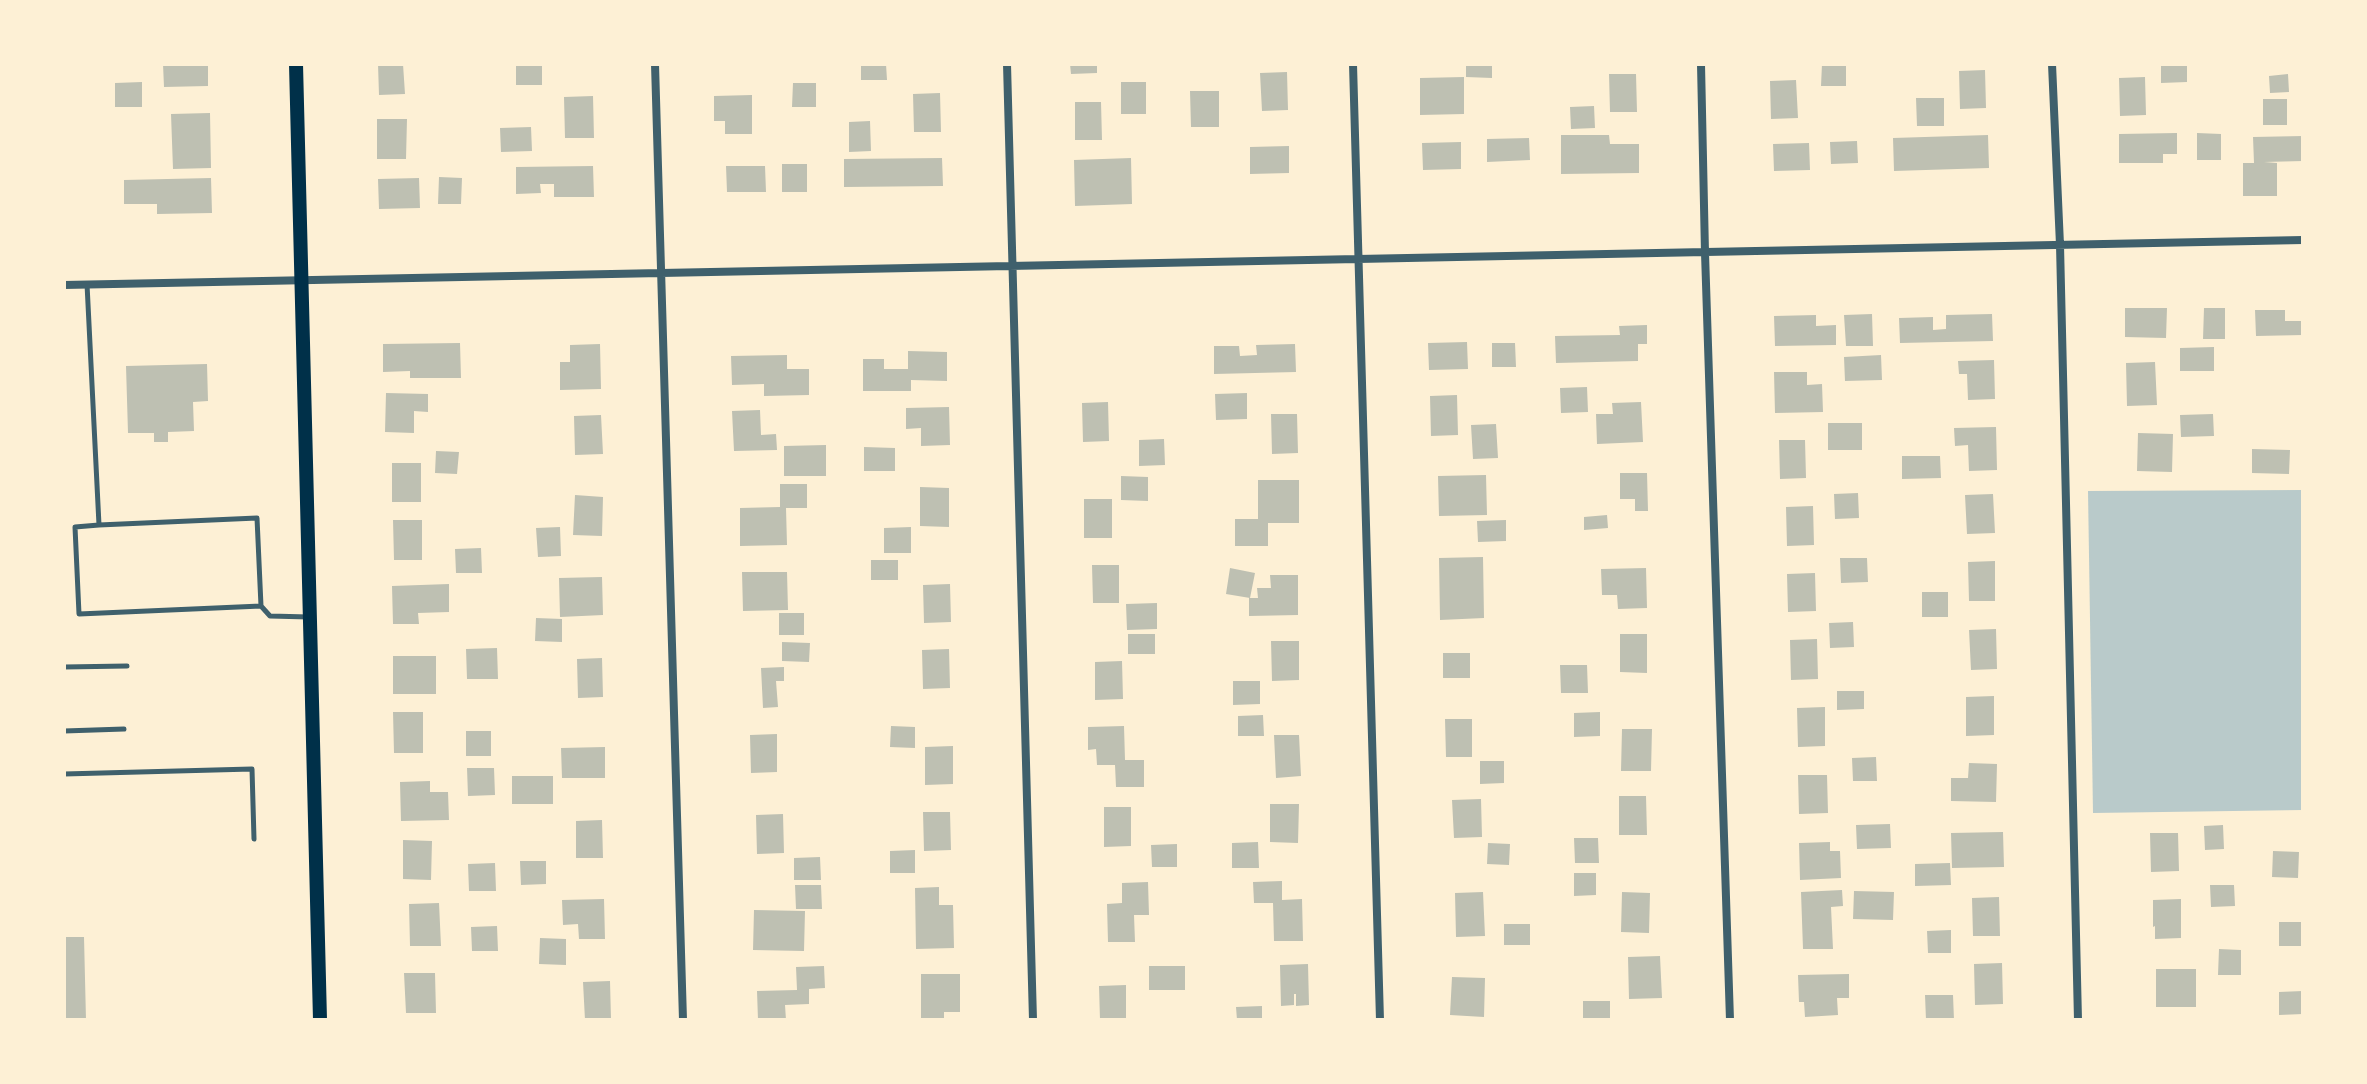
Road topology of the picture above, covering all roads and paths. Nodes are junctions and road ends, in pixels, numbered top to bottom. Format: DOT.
graph roads {
  1 [pos="296,64"];
  2 [pos="655,64"];
  3 [pos="1007,64"];
  4 [pos="1353,64"];
  5 [pos="1701,64"];
  6 [pos="2052,64"];
  7 [pos="2303,240"];
  8 [pos="2060,245"];
  9 [pos="1705,253"];
  10 [pos="1357,260"];
  11 [pos="1013,267"];
  12 [pos="663,274"];
  13 [pos="300,282"];
  14 [pos="87,284"];
  15 [pos="64,285"];
  16 [pos="99,525"];
  17 [pos="261,606"];
  18 [pos="310,617"];
  19 [pos="127,666"];
  20 [pos="64,667"];
  21 [pos="124,729"];
  22 [pos="64,731"];
  23 [pos="64,774"];
  24 [pos="254,839"];
  25 [pos="320,1020"];
  26 [pos="683,1020"];
  27 [pos="1033,1020"];
  28 [pos="1380,1020"];
  29 [pos="1730,1020"];
  30 [pos="2078,1020"];
  1 -- 13 [label="main road"];
  2 -- 12 [label="street"];
  3 -- 11 [label="street"];
  4 -- 10 [label="street"];
  5 -- 9 [label="street"];
  6 -- 8 [label="street"];
  7 -- 8 [label="street"];
  8 -- 9 [label="street"];
  8 -- 30 [label="street"];
  9 -- 10 [label="street"];
  9 -- 29 [label="street"];
  10 -- 11 [label="street"];
  10 -- 28 [label="street"];
  11 -- 12 [label="street"];
  11 -- 27 [label="street"];
  12 -- 13 [label="street"];
  12 -- 26 [label="street"];
  13 -- 14 [label="street"];
  13 -- 18 [label="main road"];
  14 -- 15 [label="street"];
  14 -- 16 [label="lane"];
  16 -- 17 [label="lane"];
  16 -- 17 [label="lane"];
  17 -- 18 [label="lane"];
  18 -- 25 [label="main road"];
  19 -- 20 [label="lane"];
  21 -- 22 [label="lane"];
  23 -- 24 [label="lane"];
}
